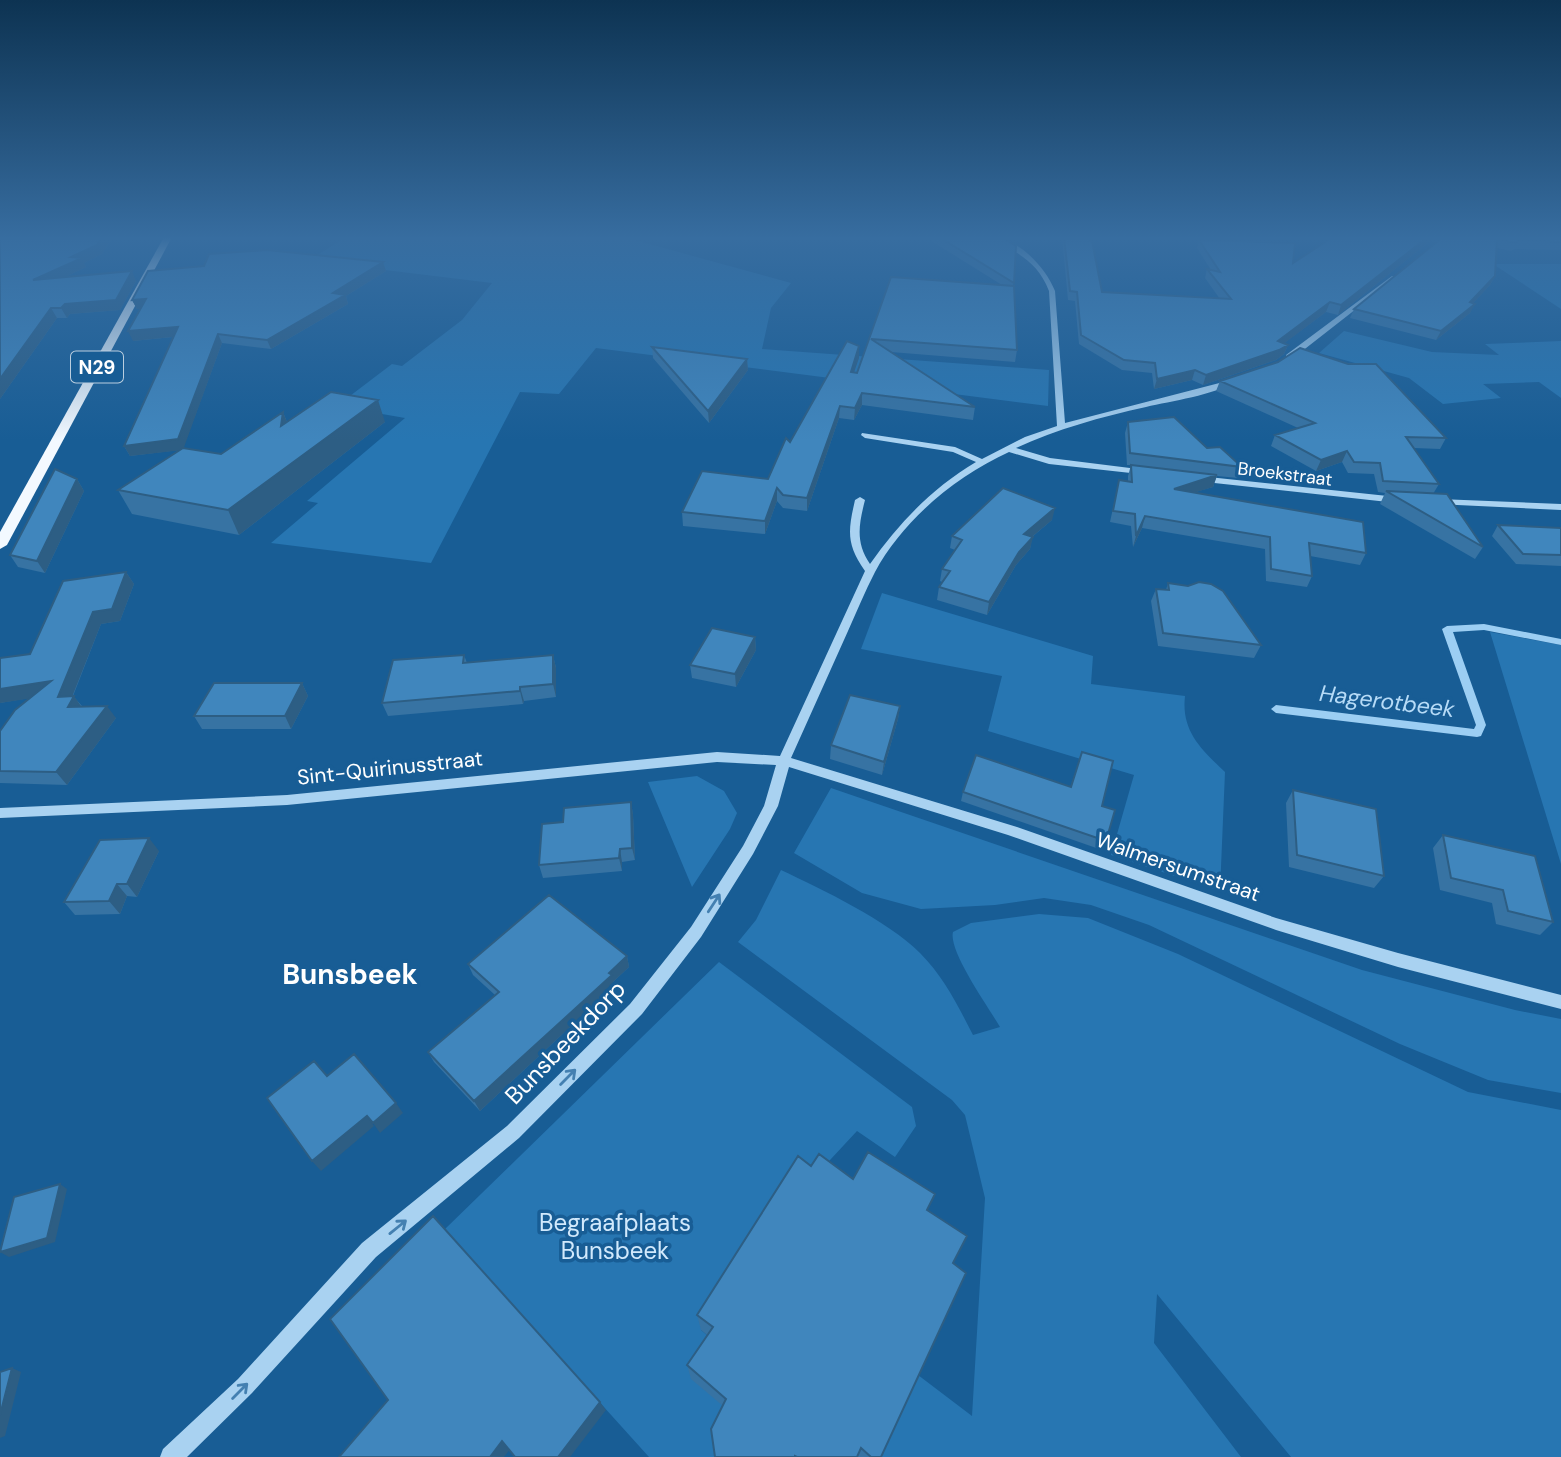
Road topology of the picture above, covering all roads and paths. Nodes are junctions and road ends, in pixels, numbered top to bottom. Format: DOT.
graph roads {
  1 [pos="131,305"];
  2 [pos="1053,305"];
  3 [pos="1359,305"];
  4 [pos="1282,361"];
  5 [pos="1236,381"];
  6 [pos="1061,427"];
  7 [pos="865,435"];
  8 [pos="1009,449"];
  9 [pos="982,462"];
  10 [pos="1159,474"];
  11 [pos="1186,478"];
  12 [pos="860,500"];
  13 [pos="1412,501"];
  14 [pos="1424,502"];
  15 [pos="1561,507"];
  16 [pos="0,545"];
  17 [pos="870,570"];
  18 [pos="784,761"];
  19 [pos="0,813"];
  20 [pos="1561,1002"];
  21 [pos="171,1457"];
  1 -- 16 [label="main road, N29"];
  2 -- 6 [label="street"];
  3 -- 4 [label="street"];
  5 -- 6 [label="street"];
  6 -- 8 [label="street, Bunsbeekdorp"];
  7 -- 9 [label="street"];
  8 -- 9 [label="street, Bunsbeekdorp"];
  8 -- 10 [label="street"];
  9 -- 17 [label="street, Bunsbeekdorp"];
  11 -- 13 [label="street, Broekstraat"];
  12 -- 17 [label="street"];
  14 -- 15 [label="street"];
  17 -- 18 [label="street, Bunsbeekdorp"];
  18 -- 19 [label="street, Sint-Quirinusstraat"];
  18 -- 20 [label="street, Walmersumstraat"];
  21 -- 18 [label="street, Bunsbeekdorp, one-way"];
}
